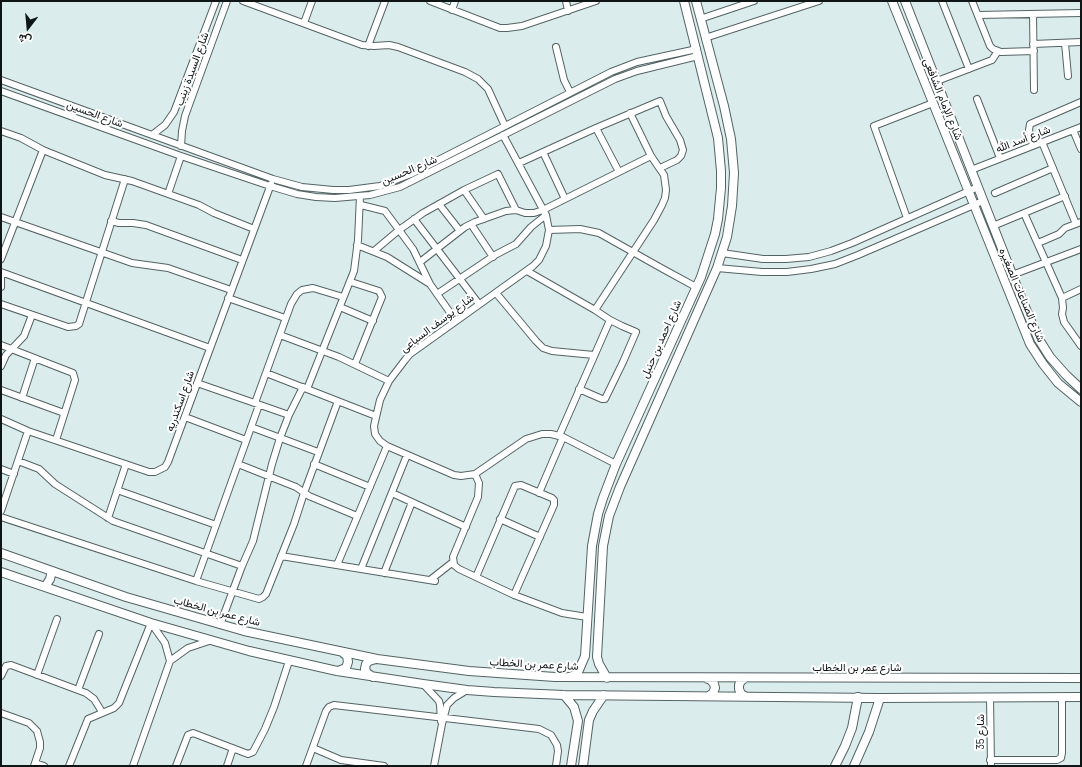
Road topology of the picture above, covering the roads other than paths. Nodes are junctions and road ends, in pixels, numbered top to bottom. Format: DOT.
graph roads {
  1 [pos="216,1"];
  2 [pos="227,1"];
  3 [pos="243,1"];
  4 [pos="312,1"];
  5 [pos="385,1"];
  6 [pos="430,1"];
  7 [pos="455,1"];
  8 [pos="566,1"];
  9 [pos="596,1"];
  10 [pos="684,1"];
  11 [pos="696,1"];
  12 [pos="754,1"];
  13 [pos="819,1"];
  14 [pos="892,1"];
  15 [pos="905,1"];
  16 [pos="942,1"];
  17 [pos="972,1"];
  18 [pos="452,10"];
  19 [pos="568,10"];
  20 [pos="1081,13"];
  21 [pos="1033,14"];
  22 [pos="978,15"];
  23 [pos="700,19"];
  24 [pos="304,23"];
  25 [pos="706,38"];
  26 [pos="1081,42"];
  27 [pos="1065,43"];
  28 [pos="368,46"];
  29 [pos="556,47"];
  30 [pos="1033,48"];
  31 [pos="997,51"];
  32 [pos="698,52"];
  33 [pos="969,69"];
  34 [pos="603,75"];
  35 [pos="1068,76"];
  36 [pos="937,81"];
  37 [pos="1,82"];
  38 [pos="607,82"];
  39 [pos="1034,90"];
  40 [pos="1,91"];
  41 [pos="570,92"];
  42 [pos="977,99"];
  43 [pos="1081,102"];
  44 [pos="933,103"];
  45 [pos="630,113"];
  46 [pos="505,126"];
  47 [pos="1081,127"];
  48 [pos="596,128"];
  49 [pos="1073,130"];
  50 [pos="1,131"];
  51 [pos="152,135"];
  52 [pos="503,135"];
  53 [pos="1042,142"];
  54 [pos="1033,145"];
  55 [pos="181,146"];
  56 [pos="1081,149"];
  57 [pos="43,150"];
  58 [pos="543,152"];
  59 [pos="181,156"];
  60 [pos="651,156"];
  61 [pos="720,156"];
  62 [pos="733,156"];
  63 [pos="1000,158"];
  64 [pos="519,164"];
  65 [pos="660,168"];
  66 [pos="1053,168"];
  67 [pos="971,170"];
  68 [pos="619,172"];
  69 [pos="411,174"];
  70 [pos="273,178"];
  71 [pos="125,179"];
  72 [pos="415,181"];
  73 [pos="270,186"];
  74 [pos="978,187"];
  75 [pos="464,190"];
  76 [pos="968,191"];
  77 [pos="996,193"];
  78 [pos="168,194"];
  79 [pos="360,196"];
  80 [pos="1065,196"];
  81 [pos="566,199"];
  82 [pos="983,201"];
  83 [pos="439,204"];
  84 [pos="361,205"];
  85 [pos="974,205"];
  86 [pos="516,210"];
  87 [pos="544,212"];
  88 [pos="1024,213"];
  89 [pos="1,218"];
  90 [pos="906,218"];
  91 [pos="414,219"];
  92 [pos="484,219"];
  93 [pos="111,221"];
  94 [pos="15,222"];
  95 [pos="1078,223"];
  96 [pos="471,224"];
  97 [pos="993,226"];
  98 [pos="254,229"];
  99 [pos="399,230"];
  100 [pos="549,230"];
  101 [pos="460,231"];
  102 [pos="1038,243"];
  103 [pos="357,245"];
  104 [pos="437,249"];
  105 [pos="1081,249"];
  106 [pos="374,251"];
  107 [pos="632,252"];
  108 [pos="101,253"];
  109 [pos="722,253"];
  110 [pos="493,257"];
  111 [pos="1,258"];
  112 [pos="242,260"];
  113 [pos="420,262"];
  114 [pos="1046,262"];
  115 [pos="717,268"];
  116 [pos="527,271"];
  117 [pos="1,273"];
  118 [pos="1012,275"];
  119 [pos="459,279"];
  120 [pos="351,282"];
  121 [pos="430,284"];
  122 [pos="1,287"];
  123 [pos="696,287"];
  124 [pos="1081,289"];
  125 [pos="232,290"];
  126 [pos="496,293"];
  127 [pos="437,294"];
  128 [pos="343,297"];
  129 [pos="228,298"];
  130 [pos="1062,298"];
  131 [pos="85,303"];
  132 [pos="1,304"];
  133 [pos="479,304"];
  134 [pos="340,307"];
  135 [pos="595,310"];
  136 [pos="32,315"];
  137 [pos="286,318"];
  138 [pos="610,320"];
  139 [pos="373,321"];
  140 [pos="456,321"];
  141 [pos="280,335"];
  142 [pos="1080,343"];
  143 [pos="1,345"];
  144 [pos="210,348"];
  145 [pos="11,349"];
  146 [pos="322,350"];
  147 [pos="666,354"];
  148 [pos="594,355"];
  149 [pos="35,358"];
  150 [pos="677,358"];
  151 [pos="355,364"];
  152 [pos="1,366"];
  153 [pos="266,372"];
  154 [pos="389,381"];
  155 [pos="197,383"];
  156 [pos="305,388"];
  157 [pos="579,389"];
  158 [pos="1081,389"];
  159 [pos="1,390"];
  160 [pos="22,398"];
  161 [pos="338,400"];
  162 [pos="1081,402"];
  163 [pos="257,404"];
  164 [pos="64,413"];
  165 [pos="289,415"];
  166 [pos="376,416"];
  167 [pos="185,417"];
  168 [pos="1,420"];
  169 [pos="251,428"];
  170 [pos="28,431"];
  171 [pos="561,436"];
  172 [pos="280,438"];
  173 [pos="56,440"];
  174 [pos="246,440"];
  175 [pos="387,446"];
  176 [pos="318,452"];
  177 [pos="407,455"];
  178 [pos="18,461"];
  179 [pos="126,464"];
  180 [pos="238,464"];
  181 [pos="314,464"];
  182 [pos="616,464"];
  183 [pos="1,470"];
  184 [pos="14,474"];
  185 [pos="476,474"];
  186 [pos="269,477"];
  187 [pos="370,487"];
  188 [pos="117,490"];
  189 [pos="304,493"];
  190 [pos="392,493"];
  191 [pos="539,493"];
  192 [pos="412,502"];
  193 [pos="1,511"];
  194 [pos="1,516"];
  195 [pos="357,516"];
  196 [pos="108,518"];
  197 [pos="500,519"];
  198 [pos="216,525"];
  199 [pos="466,527"];
  200 [pos="540,537"];
  201 [pos="1,553"];
  202 [pos="206,553"];
  203 [pos="281,556"];
  204 [pos="453,562"];
  205 [pos="337,565"];
  206 [pos="242,566"];
  207 [pos="361,569"];
  208 [pos="52,571"];
  209 [pos="1,572"];
  210 [pos="384,573"];
  211 [pos="68,576"];
  212 [pos="476,577"];
  213 [pos="196,580"];
  214 [pos="45,587"];
  215 [pos="61,592"];
  216 [pos="232,592"];
  217 [pos="514,595"];
  218 [pos="588,617"];
  219 [pos="599,617"];
  220 [pos="57,619"];
  221 [pos="151,623"];
  222 [pos="220,625"];
  223 [pos="99,634"];
  224 [pos="209,641"];
  225 [pos="342,652"];
  226 [pos="377,659"];
  227 [pos="170,661"];
  228 [pos="289,661"];
  229 [pos="337,671"];
  230 [pos="37,675"];
  231 [pos="1,676"];
  232 [pos="375,677"];
  233 [pos="570,677"];
  234 [pos="607,678"];
  235 [pos="706,678"];
  236 [pos="745,678"];
  237 [pos="1081,678"];
  238 [pos="423,684"];
  239 [pos="78,690"];
  240 [pos="467,690"];
  241 [pos="564,695"];
  242 [pos="604,695"];
  243 [pos="709,696"];
  244 [pos="745,696"];
  245 [pos="858,697"];
  246 [pos="990,697"];
  247 [pos="1062,697"];
  248 [pos="1081,697"];
  249 [pos="880,698"];
  250 [pos="102,712"];
  251 [pos="1,713"];
  252 [pos="442,720"];
  253 [pos="233,748"];
  254 [pos="313,748"];
  255 [pos="990,763"];
  256 [pos="1046,763"];
  257 [pos="34,764"];
  258 [pos="44,766"];
  259 [pos="69,766"];
  260 [pos="132,766"];
  261 [pos="176,766"];
  262 [pos="226,766"];
  263 [pos="306,766"];
  264 [pos="384,766"];
  265 [pos="434,766"];
  266 [pos="556,766"];
  267 [pos="570,766"];
  268 [pos="583,766"];
  269 [pos="835,766"];
  270 [pos="854,766"];
  1 -- 51 [label="street, شارع السيدة زينب"];
  2 -- 55 [label="street, شارع السيدة زينب"];
  3 -- 24 [label="street"];
  4 -- 24 [label="street"];
  5 -- 28 [label="street"];
  6 -- 18 [label="street"];
  7 -- 18 [label="street"];
  8 -- 19 [label="street"];
  9 -- 19 [label="street"];
  10 -- 32 [label="street, شارع احمد بن حنبل"];
  11 -- 23 [label="street, شارع احمد بن حنبل"];
  12 -- 23 [label="street"];
  13 -- 25 [label="street"];
  14 -- 44 [label="street, شارع الإمام الشافعى"];
  15 -- 36 [label="street, شارع الإمام الشافعى"];
  16 -- 33 [label="street"];
  17 -- 22 [label="street"];
  18 -- 19 [label="street"];
  20 -- 21 [label="street"];
  21 -- 22 [label="street"];
  21 -- 30 [label="street"];
  22 -- 31 [label="street"];
  23 -- 25 [label="street, شارع احمد بن حنبل"];
  24 -- 28 [label="street"];
  25 -- 62 [label="street, شارع احمد بن حنبل"];
  26 -- 27 [label="street"];
  27 -- 30 [label="street"];
  27 -- 35 [label="street"];
  28 -- 46 [label="street"];
  29 -- 41 [label="street"];
  30 -- 31 [label="street"];
  30 -- 39 [label="street"];
  31 -- 33 [label="street"];
  32 -- 34 [label="street, شارع الحسين"];
  32 -- 38 [label="street, شارع الحسين"];
  32 -- 61 [label="street, شارع احمد بن حنبل"];
  33 -- 36 [label="street"];
  34 -- 38 [label="street"];
  34 -- 41 [label="street, شارع الحسين"];
  36 -- 67 [label="street, شارع الإمام الشافعى"];
  37 -- 51 [label="street, شارع الحسين"];
  38 -- 52 [label="street, شارع الحسين"];
  40 -- 59 [label="street, شارع الحسين"];
  41 -- 46 [label="street, شارع الحسين"];
  42 -- 63 [label="street"];
  43 -- 54 [label="street"];
  44 -- 76 [label="street, شارع الإمام الشافعى"];
  44 -- 90 [label="street"];
  45 -- 48 [label="street"];
  45 -- 60 [label="street"];
  45 -- 65 [label="street"];
  46 -- 69 [label="street, شارع الحسين"];
  47 -- 49 [label="street, شارع أسد الله"];
  48 -- 58 [label="street"];
  48 -- 68 [label="street"];
  49 -- 53 [label="street, شارع أسد الله"];
  49 -- 56 [label="street"];
  50 -- 57 [label="street"];
  51 -- 55 [label="street, شارع الحسين"];
  52 -- 64 [label="street, شارع يوسف السباعى"];
  52 -- 72 [label="street, شارع الحسين"];
  53 -- 54 [label="street, شارع أسد الله"];
  53 -- 66 [label="street"];
  54 -- 63 [label="street, شارع أسد الله"];
  55 -- 70 [label="street, شارع الحسين"];
  57 -- 71 [label="street"];
  57 -- 94 [label="street"];
  58 -- 64 [label="street"];
  58 -- 81 [label="street"];
  59 -- 73 [label="street, شارع الحسين"];
  59 -- 78 [label="street"];
  60 -- 65 [label="street"];
  60 -- 68 [label="street"];
  61 -- 62 [label="street"];
  61 -- 123 [label="street, شارع احمد بن حنبل"];
  62 -- 109 [label="street, شارع احمد بن حنبل"];
  63 -- 67 [label="street, شارع أسد الله"];
  64 -- 87 [label="street, شارع يوسف السباعى"];
  65 -- 107 [label="street"];
  66 -- 77 [label="street"];
  66 -- 80 [label="street"];
  67 -- 74 [label="street, شارع الإمام الشافعى"];
  68 -- 81 [label="street"];
  69 -- 70 [label="street, شارع الحسين"];
  69 -- 72 [label="street"];
  70 -- 73 [label="street, شارع اسكندريه"];
  71 -- 78 [label="street"];
  71 -- 93 [label="street"];
  72 -- 79 [label="street, شارع الحسين"];
  73 -- 79 [label="street, شارع الحسين"];
  73 -- 98 [label="street, شارع اسكندريه"];
  74 -- 76 [label="street"];
  74 -- 82 [label="street, شارع الإمام الشافعى"];
  75 -- 83 [label="street"];
  75 -- 86 [label="street"];
  75 -- 92 [label="street"];
  76 -- 85 [label="street, شارع الإمام الشافعى"];
  76 -- 90 [label="street"];
  78 -- 98 [label="street"];
  79 -- 84 [label="street"];
  80 -- 88 [label="street"];
  80 -- 95 [label="street"];
  81 -- 87 [label="street"];
  82 -- 85 [label="street"];
  82 -- 97 [label="street, شارع الصناعات الصغيره"];
  83 -- 91 [label="street"];
  83 -- 101 [label="street"];
  84 -- 99 [label="street"];
  84 -- 103 [label="street"];
  85 -- 115 [label="street"];
  85 -- 162 [label="street, شارع الصناعات الصغيره"];
  86 -- 87 [label="street"];
  86 -- 92 [label="street"];
  87 -- 100 [label="street, شارع يوسف السباعى"];
  87 -- 110 [label="street"];
  88 -- 97 [label="street"];
  88 -- 102 [label="street"];
  89 -- 94 [label="street"];
  90 -- 109 [label="street"];
  91 -- 99 [label="street"];
  91 -- 104 [label="street"];
  92 -- 96 [label="street"];
  93 -- 108 [label="street"];
  93 -- 112 [label="street"];
  94 -- 108 [label="street"];
  94 -- 111 [label="street"];
  95 -- 102 [label="street"];
  96 -- 101 [label="street"];
  96 -- 110 [label="street"];
  97 -- 118 [label="street, شارع الصناعات الصغيره"];
  98 -- 112 [label="street, شارع اسكندريه"];
  99 -- 106 [label="street"];
  99 -- 113 [label="street"];
  100 -- 107 [label="street"];
  100 -- 116 [label="street, شارع يوسف السباعى"];
  101 -- 104 [label="street"];
  102 -- 114 [label="street"];
  103 -- 106 [label="street"];
  103 -- 120 [label="street"];
  104 -- 113 [label="street"];
  104 -- 119 [label="street"];
  105 -- 114 [label="street"];
  106 -- 121 [label="street"];
  107 -- 123 [label="street"];
  107 -- 135 [label="street"];
  108 -- 125 [label="street"];
  108 -- 131 [label="street"];
  109 -- 115 [label="street, شارع احمد بن حنبل"];
  110 -- 119 [label="street"];
  112 -- 125 [label="street, شارع اسكندريه"];
  113 -- 121 [label="street"];
  114 -- 118 [label="street"];
  114 -- 130 [label="street"];
  115 -- 150 [label="street, شارع احمد بن حنبل"];
  116 -- 126 [label="street, شارع يوسف السباعى"];
  116 -- 135 [label="street"];
  117 -- 122 [label="street"];
  117 -- 131 [label="street"];
  118 -- 158 [label="street, شارع الصناعات الصغيره"];
  119 -- 127 [label="street"];
  119 -- 133 [label="street"];
  120 -- 128 [label="street"];
  120 -- 139 [label="street"];
  121 -- 127 [label="street"];
  123 -- 147 [label="street, شارع احمد بن حنبل"];
  124 -- 130 [label="street"];
  125 -- 129 [label="street, شارع اسكندريه"];
  126 -- 133 [label="street, شارع يوسف السباعى"];
  126 -- 148 [label="street"];
  127 -- 140 [label="street"];
  128 -- 134 [label="street"];
  128 -- 137 [label="street"];
  129 -- 137 [label="street"];
  129 -- 144 [label="street, شارع اسكندريه"];
  130 -- 142 [label="street"];
  131 -- 136 [label="street"];
  131 -- 144 [label="street"];
  132 -- 136 [label="street"];
  133 -- 140 [label="street, شارع يوسف السباعى"];
  134 -- 139 [label="street"];
  134 -- 146 [label="street"];
  135 -- 138 [label="street"];
  136 -- 145 [label="street"];
  137 -- 141 [label="street"];
  138 -- 148 [label="street"];
  138 -- 157 [label="street"];
  139 -- 151 [label="street"];
  140 -- 154 [label="street, شارع يوسف السباعى"];
  141 -- 146 [label="street"];
  141 -- 153 [label="street"];
  143 -- 145 [label="street"];
  144 -- 155 [label="street, شارع اسكندريه"];
  145 -- 149 [label="street"];
  145 -- 152 [label="street"];
  146 -- 151 [label="street"];
  146 -- 156 [label="street"];
  147 -- 150 [label="street"];
  147 -- 182 [label="street, شارع احمد بن حنبل"];
  148 -- 157 [label="street"];
  149 -- 160 [label="street"];
  149 -- 164 [label="street"];
  150 -- 219 [label="street, شارع احمد بن حنبل"];
  151 -- 154 [label="street"];
  153 -- 156 [label="street"];
  153 -- 163 [label="street"];
  154 -- 166 [label="street, شارع يوسف السباعى"];
  155 -- 163 [label="street"];
  155 -- 167 [label="street, شارع اسكندريه"];
  156 -- 161 [label="street"];
  156 -- 165 [label="street"];
  157 -- 171 [label="street"];
  159 -- 160 [label="street"];
  160 -- 164 [label="street"];
  161 -- 166 [label="street"];
  161 -- 176 [label="street"];
  163 -- 165 [label="street"];
  163 -- 169 [label="street"];
  164 -- 173 [label="street"];
  165 -- 172 [label="street"];
  166 -- 175 [label="street, شارع يوسف السباعى"];
  167 -- 174 [label="street"];
  167 -- 179 [label="street, شارع اسكندريه"];
  168 -- 170 [label="street, شارع اسكندريه"];
  169 -- 172 [label="street"];
  169 -- 174 [label="street"];
  170 -- 173 [label="street, شارع اسكندريه"];
  170 -- 178 [label="street"];
  171 -- 182 [label="street"];
  171 -- 185 [label="street"];
  171 -- 191 [label="street"];
  172 -- 176 [label="street"];
  172 -- 186 [label="street"];
  173 -- 179 [label="street, شارع اسكندريه"];
  174 -- 180 [label="street"];
  175 -- 177 [label="street, شارع يوسف السباعى"];
  175 -- 187 [label="street"];
  176 -- 181 [label="street"];
  177 -- 185 [label="street, شارع يوسف السباعى"];
  177 -- 190 [label="street"];
  178 -- 184 [label="street"];
  178 -- 196 [label="street"];
  179 -- 188 [label="street"];
  180 -- 186 [label="street"];
  180 -- 198 [label="street"];
  181 -- 187 [label="street"];
  181 -- 189 [label="street"];
  182 -- 218 [label="street, شارع احمد بن حنبل"];
  183 -- 184 [label="street"];
  184 -- 193 [label="street"];
  185 -- 199 [label="street"];
  186 -- 189 [label="street"];
  186 -- 206 [label="street"];
  187 -- 195 [label="street"];
  188 -- 196 [label="street"];
  188 -- 198 [label="street"];
  189 -- 195 [label="street"];
  189 -- 203 [label="street"];
  190 -- 192 [label="street"];
  190 -- 207 [label="street"];
  191 -- 197 [label="street"];
  191 -- 200 [label="street"];
  192 -- 199 [label="street"];
  192 -- 210 [label="street"];
  194 -- 213 [label="street"];
  195 -- 205 [label="street"];
  196 -- 202 [label="street"];
  197 -- 200 [label="street"];
  197 -- 212 [label="street"];
  198 -- 202 [label="street"];
  199 -- 204 [label="street"];
  200 -- 217 [label="street"];
  201 -- 208 [label="street, شارع عمر بن الخطاب"];
  202 -- 206 [label="street"];
  202 -- 213 [label="street"];
  203 -- 205 [label="street"];
  203 -- 216 [label="street"];
  204 -- 210 [label="street"];
  204 -- 212 [label="street"];
  205 -- 207 [label="street"];
  206 -- 216 [label="street"];
  207 -- 210 [label="street"];
  208 -- 211 [label="street, شارع عمر بن الخطاب"];
  208 -- 214 [label="street"];
  209 -- 214 [label="street"];
  211 -- 215 [label="street"];
  211 -- 222 [label="street, شارع عمر بن الخطاب"];
  212 -- 217 [label="street"];
  213 -- 216 [label="street"];
  214 -- 215 [label="street"];
  215 -- 221 [label="street"];
  216 -- 222 [label="street"];
  217 -- 218 [label="street"];
  218 -- 219 [label="street"];
  218 -- 233 [label="street, شارع احمد بن حنبل"];
  219 -- 234 [label="street, شارع احمد بن حنبل"];
  220 -- 230 [label="street"];
  221 -- 224 [label="street"];
  221 -- 227 [label="street"];
  221 -- 250 [label="street"];
  222 -- 225 [label="street, شارع عمر بن الخطاب"];
  223 -- 239 [label="street"];
  224 -- 227 [label="street"];
  224 -- 228 [label="street"];
  225 -- 226 [label="street, شارع عمر بن الخطاب"];
  225 -- 229 [label="street"];
  226 -- 232 [label="street"];
  226 -- 233 [label="street, شارع عمر بن الخطاب"];
  227 -- 260 [label="street"];
  228 -- 229 [label="street"];
  228 -- 253 [label="street"];
  229 -- 232 [label="street"];
  230 -- 231 [label="street"];
  230 -- 239 [label="street"];
  232 -- 238 [label="street"];
  233 -- 234 [label="street, شارع عمر بن الخطاب"];
  234 -- 235 [label="street, شارع عمر بن الخطاب"];
  235 -- 236 [label="street, شارع عمر بن الخطاب"];
  235 -- 243 [label="street"];
  236 -- 237 [label="street, شارع عمر بن الخطاب"];
  236 -- 244 [label="street"];
  238 -- 240 [label="street"];
  238 -- 252 [label="street"];
  239 -- 250 [label="street"];
  240 -- 241 [label="street"];
  240 -- 252 [label="street"];
  241 -- 242 [label="street"];
  241 -- 267 [label="street"];
  242 -- 243 [label="street"];
  242 -- 268 [label="street"];
  243 -- 244 [label="street"];
  244 -- 245 [label="street"];
  245 -- 249 [label="street"];
  245 -- 269 [label="street"];
  246 -- 247 [label="street"];
  246 -- 249 [label="street"];
  246 -- 255 [label="street, شارع 35"];
  247 -- 248 [label="street"];
  247 -- 256 [label="street"];
  249 -- 270 [label="street"];
  250 -- 259 [label="street"];
  251 -- 257 [label="street"];
  252 -- 254 [label="street"];
  252 -- 265 [label="street"];
  252 -- 266 [label="street"];
  253 -- 261 [label="street"];
  253 -- 262 [label="street"];
  254 -- 263 [label="street"];
  254 -- 264 [label="street"];
  255 -- 256 [label="street"];
  257 -- 258 [label="street"];
}
